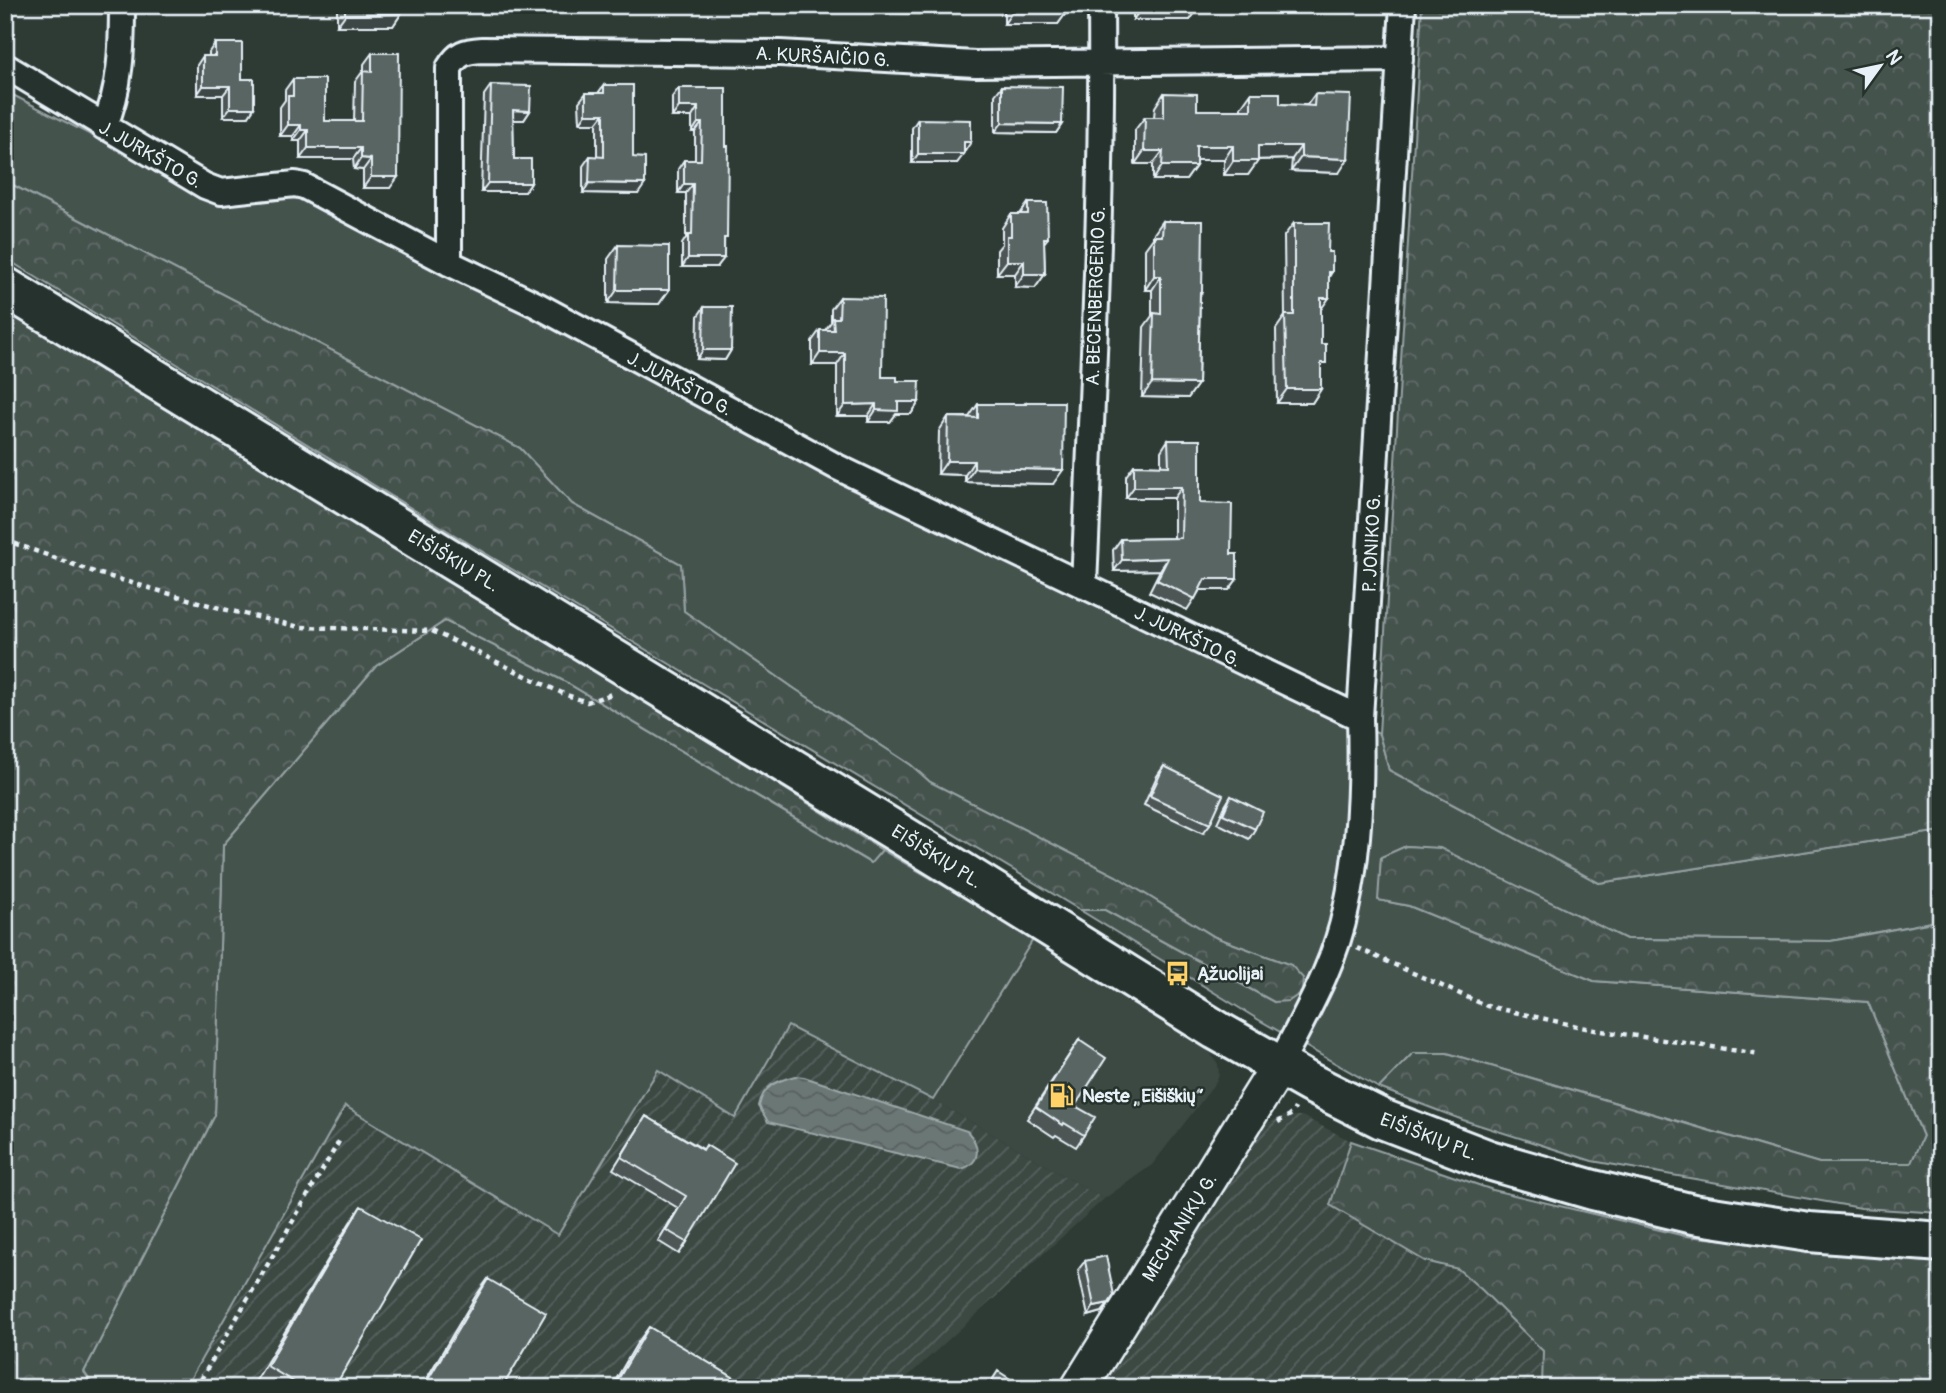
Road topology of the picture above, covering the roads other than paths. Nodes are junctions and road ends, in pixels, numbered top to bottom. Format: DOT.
graph roads {
  1 [pos="122,5"];
  2 [pos="1101,5"];
  3 [pos="1403,5"];
  4 [pos="1400,59"];
  5 [pos="1101,64"];
  6 [pos="5,66"];
  7 [pos="104,127"];
  8 [pos="449,263"];
  9 [pos="5,287"];
  10 [pos="1084,586"];
  11 [pos="1360,718"];
  12 [pos="1279,1066"];
  13 [pos="1941,1242"];
  14 [pos="1079,1388"];
  1 -- 7 [label="street"];
  2 -- 5 [label="street, A. BECENBERGERIO G."];
  3 -- 4 [label="street, P. JONIKO G."];
  4 -- 5 [label="street, A. KURŠAIČIO G."];
  4 -- 11 [label="street, P. JONIKO G."];
  5 -- 8 [label="street, A. KURŠAIČIO G."];
  5 -- 10 [label="street, A. BECENBERGERIO G."];
  6 -- 7 [label="street, J. JURKŠTO G."];
  7 -- 8 [label="street, J. JURKŠTO G."];
  8 -- 10 [label="street, J. JURKŠTO G."];
  9 -- 12 [label="main road, EIŠIŠKIŲ PL."];
  10 -- 11 [label="street, J. JURKŠTO G."];
  11 -- 12 [label="street, P. JONIKO G."];
  12 -- 13 [label="main road, EIŠIŠKIŲ PL."];
  12 -- 14 [label="main road, MECHANIKŲ G."];
}
